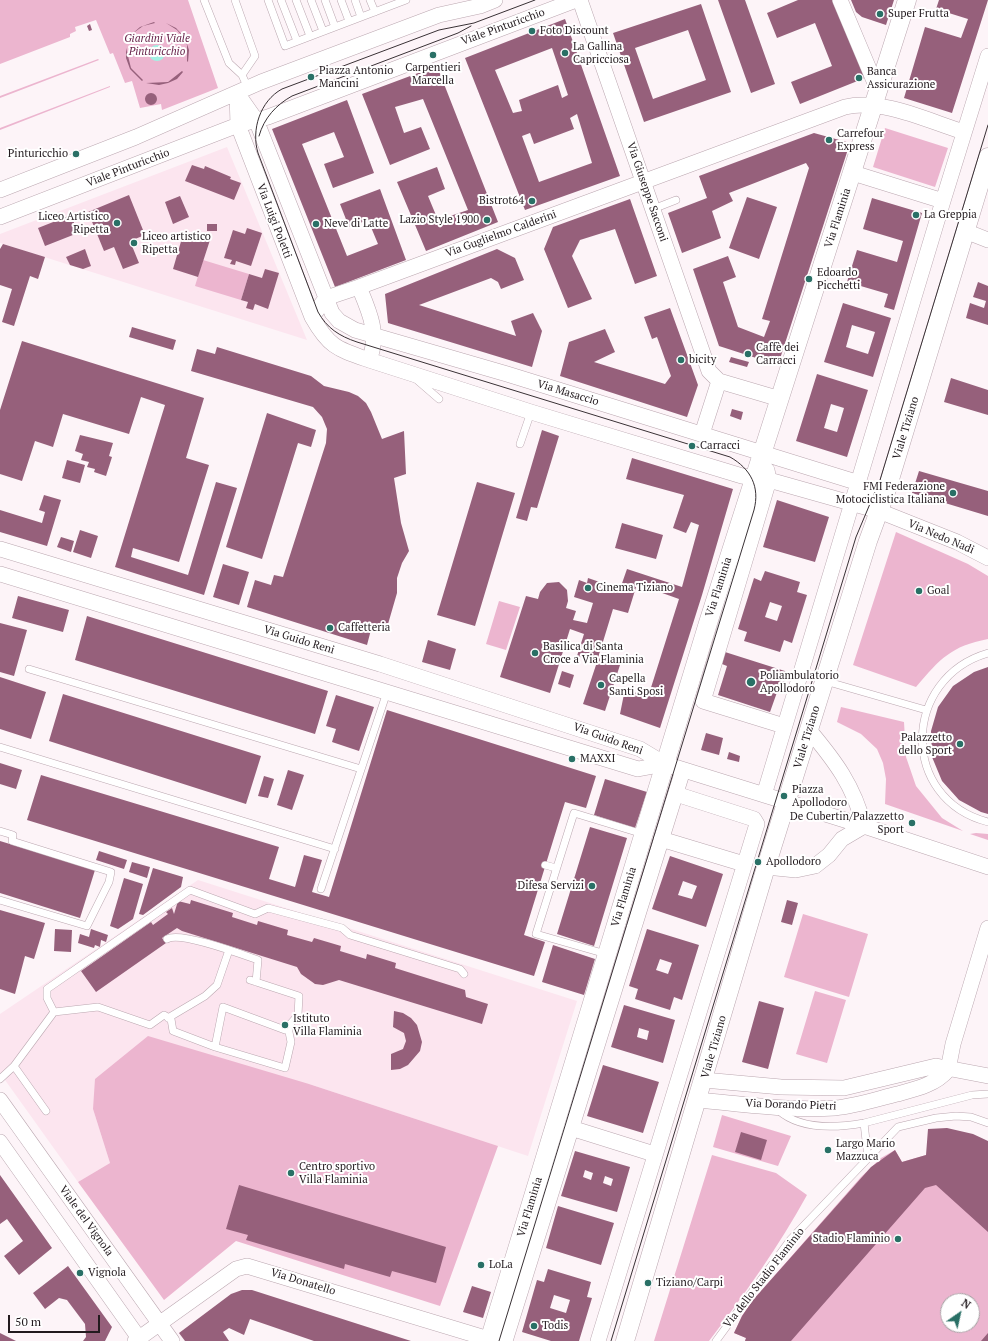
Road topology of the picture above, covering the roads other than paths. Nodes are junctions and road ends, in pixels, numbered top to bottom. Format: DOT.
graph roads {
  1 [pos="204,0"];
  2 [pos="235,0"];
  3 [pos="268,0"];
  4 [pos="281,0"];
  5 [pos="296,0"];
  6 [pos="311,0"];
  7 [pos="325,0"];
  8 [pos="341,0"];
  9 [pos="354,0"];
  10 [pos="370,0"];
  11 [pos="495,0"];
  12 [pos="576,0"];
  13 [pos="580,0"];
  14 [pos="840,0"];
  15 [pos="403,1"];
  16 [pos="907,2"];
  17 [pos="386,4"];
  18 [pos="452,5"];
  19 [pos="375,12"];
  20 [pos="361,17"];
  21 [pos="349,22"];
  22 [pos="335,27"];
  23 [pos="323,31"];
  24 [pos="310,36"];
  25 [pos="297,41"];
  26 [pos="988,56"];
  27 [pos="242,86"];
  28 [pos="875,97"];
  29 [pos="256,120"];
  30 [pos="238,125"];
  31 [pos="964,132"];
  32 [pos="988,157"];
  33 [pos="853,173"];
  34 [pos="643,181"];
  35 [pos="0,190"];
  36 [pos="676,200"];
  37 [pos="943,201"];
  38 [pos="653,209"];
  39 [pos="0,217"];
  40 [pos="965,232"];
  41 [pos="988,240"];
  42 [pos="359,287"];
  43 [pos="326,298"];
  44 [pos="312,317"];
  45 [pos="374,335"];
  46 [pos="369,360"];
  47 [pos="410,373"];
  48 [pos="719,381"];
  49 [pos="439,398"];
  50 [pos="780,400"];
  51 [pos="531,412"];
  52 [pos="702,434"];
  53 [pos="520,444"];
  54 [pos="762,453"];
  55 [pos="761,479"];
  56 [pos="859,483"];
  57 [pos="852,504"];
  58 [pos="886,514"];
  59 [pos="0,549"];
  60 [pos="988,558"];
  61 [pos="0,574"];
  62 [pos="97,579"];
  63 [pos="89,601"];
  64 [pos="988,653"];
  65 [pos="394,669"];
  66 [pos="29,670"];
  67 [pos="824,681"];
  68 [pos="387,692"];
  69 [pos="926,710"];
  70 [pos="784,726"];
  71 [pos="809,730"];
  72 [pos="0,747"];
  73 [pos="664,764"];
  74 [pos="361,770"];
  75 [pos="683,770"];
  76 [pos="676,794"];
  77 [pos="764,795"];
  78 [pos="786,803"];
  79 [pos="988,822"];
  80 [pos="864,826"];
  81 [pos="0,831"];
  82 [pos="643,834"];
  83 [pos="661,839"];
  84 [pos="335,849"];
  85 [pos="744,864"];
  86 [pos="545,865"];
  87 [pos="766,867"];
  88 [pos="988,867"];
  89 [pos="556,868"];
  90 [pos="321,889"];
  91 [pos="0,900"];
  92 [pos="988,928"];
  93 [pos="167,939"];
  94 [pos="229,950"];
  95 [pos="606,954"];
  96 [pos="464,974"];
  97 [pos="54,1012"];
  98 [pos="168,1018"];
  99 [pos="288,1027"];
  100 [pos="215,1047"];
  101 [pos="14,1066"];
  102 [pos="948,1070"];
  103 [pos="988,1076"];
  104 [pos="0,1079"];
  105 [pos="704,1080"];
  106 [pos="830,1088"];
  107 [pos="988,1094"];
  108 [pos="0,1100"];
  109 [pos="698,1100"];
  110 [pos="773,1106"];
  111 [pos="830,1108"];
  112 [pos="46,1111"];
  113 [pos="864,1123"];
  114 [pos="988,1123"];
  115 [pos="571,1128"];
  116 [pos="0,1142"];
  117 [pos="654,1154"];
  118 [pos="868,1158"];
  119 [pos="159,1322"];
  120 [pos="138,1340"];
  121 [pos="172,1341"];
  122 [pos="495,1341"];
  123 [pos="598,1341"];
  124 [pos="625,1341"];
  125 [pos="716,1341"];
  1 -- 27 [label="lane"];
  2 -- 27 [label="lane"];
  3 -- 25 [label="lane"];
  4 -- 25 [label="lane"];
  5 -- 24 [label="lane"];
  6 -- 23 [label="lane"];
  7 -- 22 [label="lane"];
  8 -- 21 [label="lane"];
  9 -- 20 [label="lane"];
  10 -- 19 [label="lane"];
  11 -- 18 [label="street"];
  12 -- 29 [label="street, Viale Pinturicchio"];
  13 -- 34 [label="street, Via Giuseppe Sacconi"];
  14 -- 28 [label="street"];
  15 -- 17 [label="lane"];
  16 -- 28 [label="street, Via Flaminia"];
  17 -- 19 [label="lane"];
  18 -- 27 [label="street"];
  19 -- 20 [label="lane"];
  20 -- 21 [label="lane"];
  21 -- 22 [label="lane"];
  22 -- 23 [label="lane"];
  23 -- 24 [label="lane"];
  24 -- 25 [label="lane"];
  26 -- 31 [label="street"];
  27 -- 29 [label="street, Via Luigi Poletti"];
  27 -- 30 [label="street, Via Luigi Poletti"];
  27 -- 35 [label="street"];
  28 -- 31 [label="street"];
  28 -- 33 [label="street, Via Flaminia"];
  28 -- 34 [label="street, Via Guglielmo Calderini"];
  29 -- 30 [label="street, Viale Pinturicchio"];
  29 -- 43 [label="street, Via Luigi Poletti"];
  30 -- 39 [label="street, Viale Pinturicchio"];
  30 -- 44 [label="street, Via Luigi Poletti"];
  31 -- 37 [label="street"];
  32 -- 40 [label="street, Viale Tiziano"];
  33 -- 37 [label="street"];
  33 -- 50 [label="street, Via Flaminia"];
  34 -- 38 [label="street, Via Giuseppe Sacconi"];
  34 -- 42 [label="street, Via Guglielmo Calderini"];
  36 -- 38 [label="lane"];
  37 -- 56 [label="street"];
  38 -- 48 [label="street, Via Giuseppe Sacconi"];
  40 -- 41 [label="street"];
  40 -- 58 [label="street, Viale Tiziano"];
  42 -- 43 [label="street, Via Guglielmo Calderini"];
  42 -- 45 [label="street"];
  43 -- 44 [label="street"];
  43 -- 45 [label="street, Via Luigi Poletti"];
  44 -- 46 [label="street, Via Luigi Poletti"];
  45 -- 46 [label="street"];
  45 -- 52 [label="street, Via Masaccio"];
  46 -- 47 [label="street"];
  47 -- 49 [label="lane"];
  47 -- 51 [label="street"];
  48 -- 50 [label="street"];
  48 -- 52 [label="street"];
  50 -- 54 [label="street, Via Flaminia"];
  51 -- 53 [label="lane"];
  51 -- 55 [label="street, Via Nedo Nadi"];
  52 -- 54 [label="street, Via Masaccio"];
  54 -- 55 [label="street, Via Flaminia"];
  54 -- 56 [label="street, Via Masaccio"];
  55 -- 57 [label="street, Via Nedo Nadi"];
  55 -- 70 [label="street, Via Flaminia"];
  55 -- 73 [label="street, Via Flaminia"];
  56 -- 57 [label="street"];
  56 -- 58 [label="street"];
  57 -- 58 [label="street, Via Nedo Nadi"];
  57 -- 70 [label="street"];
  58 -- 60 [label="street, Via Nedo Nadi"];
  58 -- 67 [label="street, Viale Tiziano"];
  59 -- 62 [label="street, Via Guido Reni"];
  61 -- 63 [label="street, Via Guido Reni"];
  62 -- 63 [label="street"];
  62 -- 65 [label="street, Via Guido Reni"];
  63 -- 68 [label="street, Via Guido Reni"];
  64 -- 69 [label="lane"];
  65 -- 68 [label="street"];
  65 -- 73 [label="street, Via Guido Reni"];
  66 -- 74 [label="lane"];
  67 -- 69 [label="lane"];
  67 -- 71 [label="street, Viale Tiziano"];
  68 -- 73 [label="street, Via Guido Reni"];
  68 -- 74 [label="lane"];
  69 -- 79 [label="lane"];
  70 -- 77 [label="street"];
  71 -- 78 [label="street, Viale Tiziano"];
  71 -- 80 [label="street"];
  72 -- 84 [label="lane"];
  73 -- 75 [label="street"];
  73 -- 82 [label="street, Via Flaminia"];
  74 -- 84 [label="lane"];
  75 -- 76 [label="street, Via Flaminia"];
  75 -- 77 [label="street"];
  76 -- 83 [label="street, Via Flaminia"];
  76 -- 85 [label="street"];
  77 -- 78 [label="street"];
  78 -- 80 [label="street"];
  78 -- 87 [label="street, Viale Tiziano"];
  80 -- 87 [label="street"];
  80 -- 88 [label="street"];
  81 -- 91 [label="lane"];
  82 -- 89 [label="lane"];
  82 -- 95 [label="street, Via Flaminia"];
  83 -- 85 [label="street"];
  83 -- 115 [label="street, Via Flaminia"];
  84 -- 90 [label="lane"];
  85 -- 117 [label="street"];
  86 -- 89 [label="lane"];
  87 -- 105 [label="street, Viale Tiziano"];
  89 -- 95 [label="lane"];
  92 -- 102 [label="street"];
  93 -- 94 [label="lane"];
  94 -- 98 [label="lane"];
  94 -- 99 [label="lane"];
  95 -- 122 [label="street, Via Flaminia"];
  96 -- 97 [label="lane"];
  97 -- 98 [label="lane"];
  97 -- 101 [label="lane"];
  98 -- 100 [label="lane"];
  99 -- 100 [label="lane"];
  99 -- 100 [label="lane"];
  101 -- 104 [label="lane"];
  101 -- 112 [label="lane"];
  102 -- 103 [label="street, Via Dorando Pietri"];
  102 -- 106 [label="street, Via Dorando Pietri"];
  102 -- 111 [label="street, Via Dorando Pietri"];
  105 -- 106 [label="street, Via Dorando Pietri"];
  105 -- 109 [label="street, Viale Tiziano"];
  106 -- 111 [label="street"];
  107 -- 113 [label="lane"];
  108 -- 119 [label="street, Viale del Vignola"];
  109 -- 110 [label="street, Via Dorando Pietri"];
  109 -- 124 [label="street, Viale Tiziano"];
  110 -- 111 [label="street, Via Dorando Pietri"];
  110 -- 113 [label="lane"];
  113 -- 118 [label="lane"];
  114 -- 118 [label="lane, Via dello Stadio Flaminio"];
  115 -- 117 [label="street"];
  115 -- 122 [label="street, Via Flaminia"];
  116 -- 120 [label="street"];
  117 -- 123 [label="street"];
  118 -- 125 [label="lane, Via dello Stadio Flaminio"];
  119 -- 120 [label="street, Via Donatello"];
  119 -- 121 [label="street, Viale del Vignola"];
  119 -- 122 [label="street, Via Donatello"];
}
